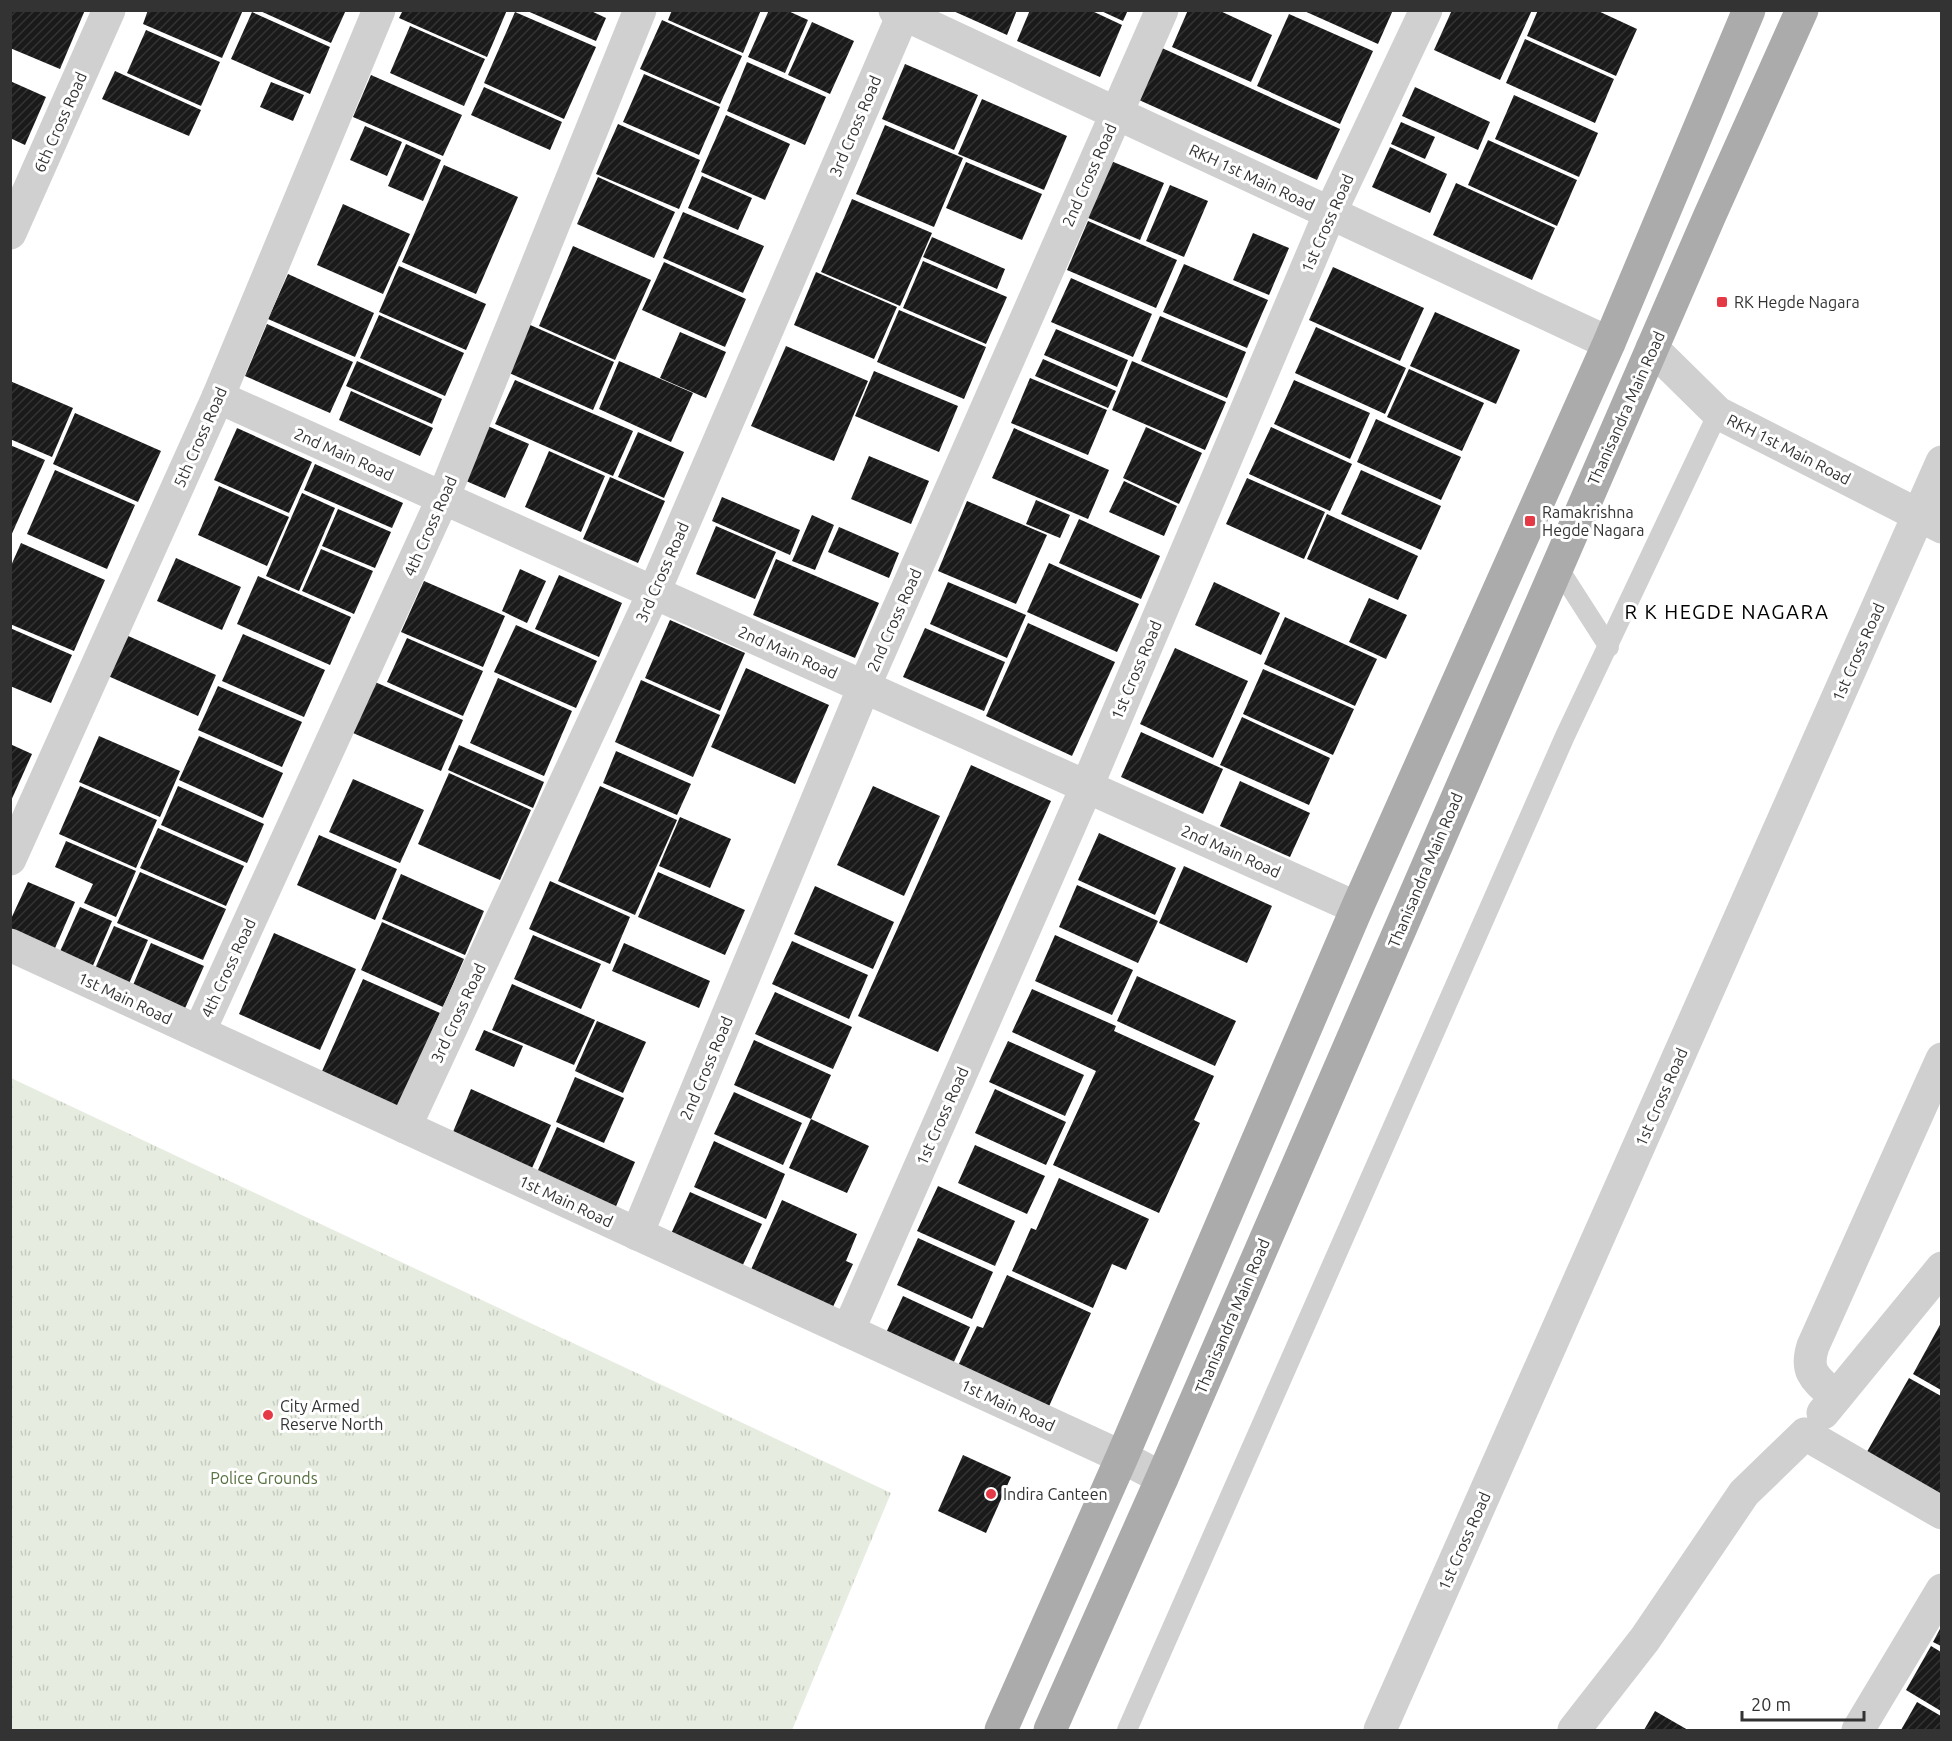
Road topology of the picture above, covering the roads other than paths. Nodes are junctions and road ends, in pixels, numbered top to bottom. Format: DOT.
graph roads {
  1 [pos="109,10"];
  2 [pos="379,10"];
  3 [pos="640,10"];
  4 [pos="1162,10"];
  5 [pos="1426,10"];
  6 [pos="1749,10"];
  7 [pos="1802,10"];
  8 [pos="901,12"];
  9 [pos="1116,113"];
  10 [pos="1330,213"];
  11 [pos="10,232"];
  12 [pos="1636,276"];
  13 [pos="1676,294"];
  14 [pos="1609,343"];
  15 [pos="1652,348"];
  16 [pos="1591,383"];
  17 [pos="218,397"];
  18 [pos="1629,401"];
  19 [pos="1718,413"];
  20 [pos="1941,462"];
  21 [pos="443,498"];
  22 [pos="1930,521"];
  23 [pos="1557,566"];
  24 [pos="654,592"];
  25 [pos="1609,647"];
  26 [pos="864,687"];
  27 [pos="1087,786"];
  28 [pos="10,859"];
  29 [pos="1357,908"];
  30 [pos="10,945"];
  31 [pos="199,1032"];
  32 [pos="1941,1059"];
  33 [pos="405,1127"];
  34 [pos="637,1234"];
  35 [pos="1941,1268"];
  36 [pos="848,1331"];
  37 [pos="1836,1397"];
  38 [pos="1805,1434"];
  39 [pos="1122,1457"];
  40 [pos="1161,1479"];
  41 [pos="1941,1513"];
  42 [pos="1941,1590"];
  43 [pos="1001,1731"];
  44 [pos="1050,1731"];
  45 [pos="1127,1731"];
  46 [pos="1380,1731"];
  47 [pos="1574,1731"];
  48 [pos="1858,1731"];
  1 -- 11 [label="street, 6th Cross Road"];
  2 -- 17 [label="street, 5th Cross Road"];
  3 -- 21 [label="street, 4th Cross Road"];
  4 -- 9 [label="street, 2nd Cross Road"];
  5 -- 10 [label="street, 1st Cross Road"];
  6 -- 12 [label="main road"];
  7 -- 13 [label="main road, Thanisandra Main Road"];
  8 -- 9 [label="street, RKH 1st Main Road"];
  8 -- 24 [label="street, 3rd Cross Road"];
  9 -- 10 [label="street, RKH 1st Main Road"];
  9 -- 26 [label="street, 2nd Cross Road"];
  10 -- 14 [label="street, RKH 1st Main Road"];
  10 -- 27 [label="street, 1st Cross Road"];
  12 -- 13 [label="main road"];
  12 -- 14 [label="main road"];
  13 -- 15 [label="main road, Thanisandra Main Road"];
  14 -- 16 [label="main road"];
  15 -- 18 [label="main road, Thanisandra Main Road"];
  15 -- 19 [label="street, RKH 1st Main Road"];
  16 -- 18 [label="main road"];
  16 -- 29 [label="main road"];
  17 -- 21 [label="street, 2nd Main Road"];
  17 -- 28 [label="street, 5th Cross Road"];
  18 -- 23 [label="main road, Thanisandra Main Road"];
  19 -- 22 [label="street, RKH 1st Main Road"];
  19 -- 25 [label="lane"];
  20 -- 22 [label="street, 1st Cross Road"];
  21 -- 24 [label="street, 2nd Main Road"];
  21 -- 31 [label="street, 4th Cross Road"];
  22 -- 46 [label="street, 1st Cross Road"];
  23 -- 25 [label="lane"];
  23 -- 40 [label="main road, Thanisandra Main Road"];
  24 -- 26 [label="street, 2nd Main Road"];
  24 -- 33 [label="street, 3rd Cross Road"];
  25 -- 45 [label="lane"];
  26 -- 27 [label="street, 2nd Main Road"];
  26 -- 34 [label="street, 2nd Cross Road"];
  27 -- 29 [label="street, 2nd Main Road"];
  27 -- 36 [label="street, 1st Cross Road"];
  29 -- 39 [label="main road"];
  30 -- 31 [label="street, 1st Main Road"];
  31 -- 33 [label="street, 1st Main Road"];
  32 -- 37 [label="street"];
  33 -- 34 [label="street, 1st Main Road"];
  34 -- 36 [label="street, 1st Main Road"];
  35 -- 37 [label="street"];
  36 -- 39 [label="street, 1st Main Road"];
  37 -- 38 [label="street"];
  38 -- 41 [label="street"];
  38 -- 47 [label="street"];
  39 -- 40 [label="street, 1st Main Road"];
  39 -- 43 [label="main road"];
  40 -- 44 [label="main road, Thanisandra Main Road"];
  42 -- 48 [label="street"];
}
